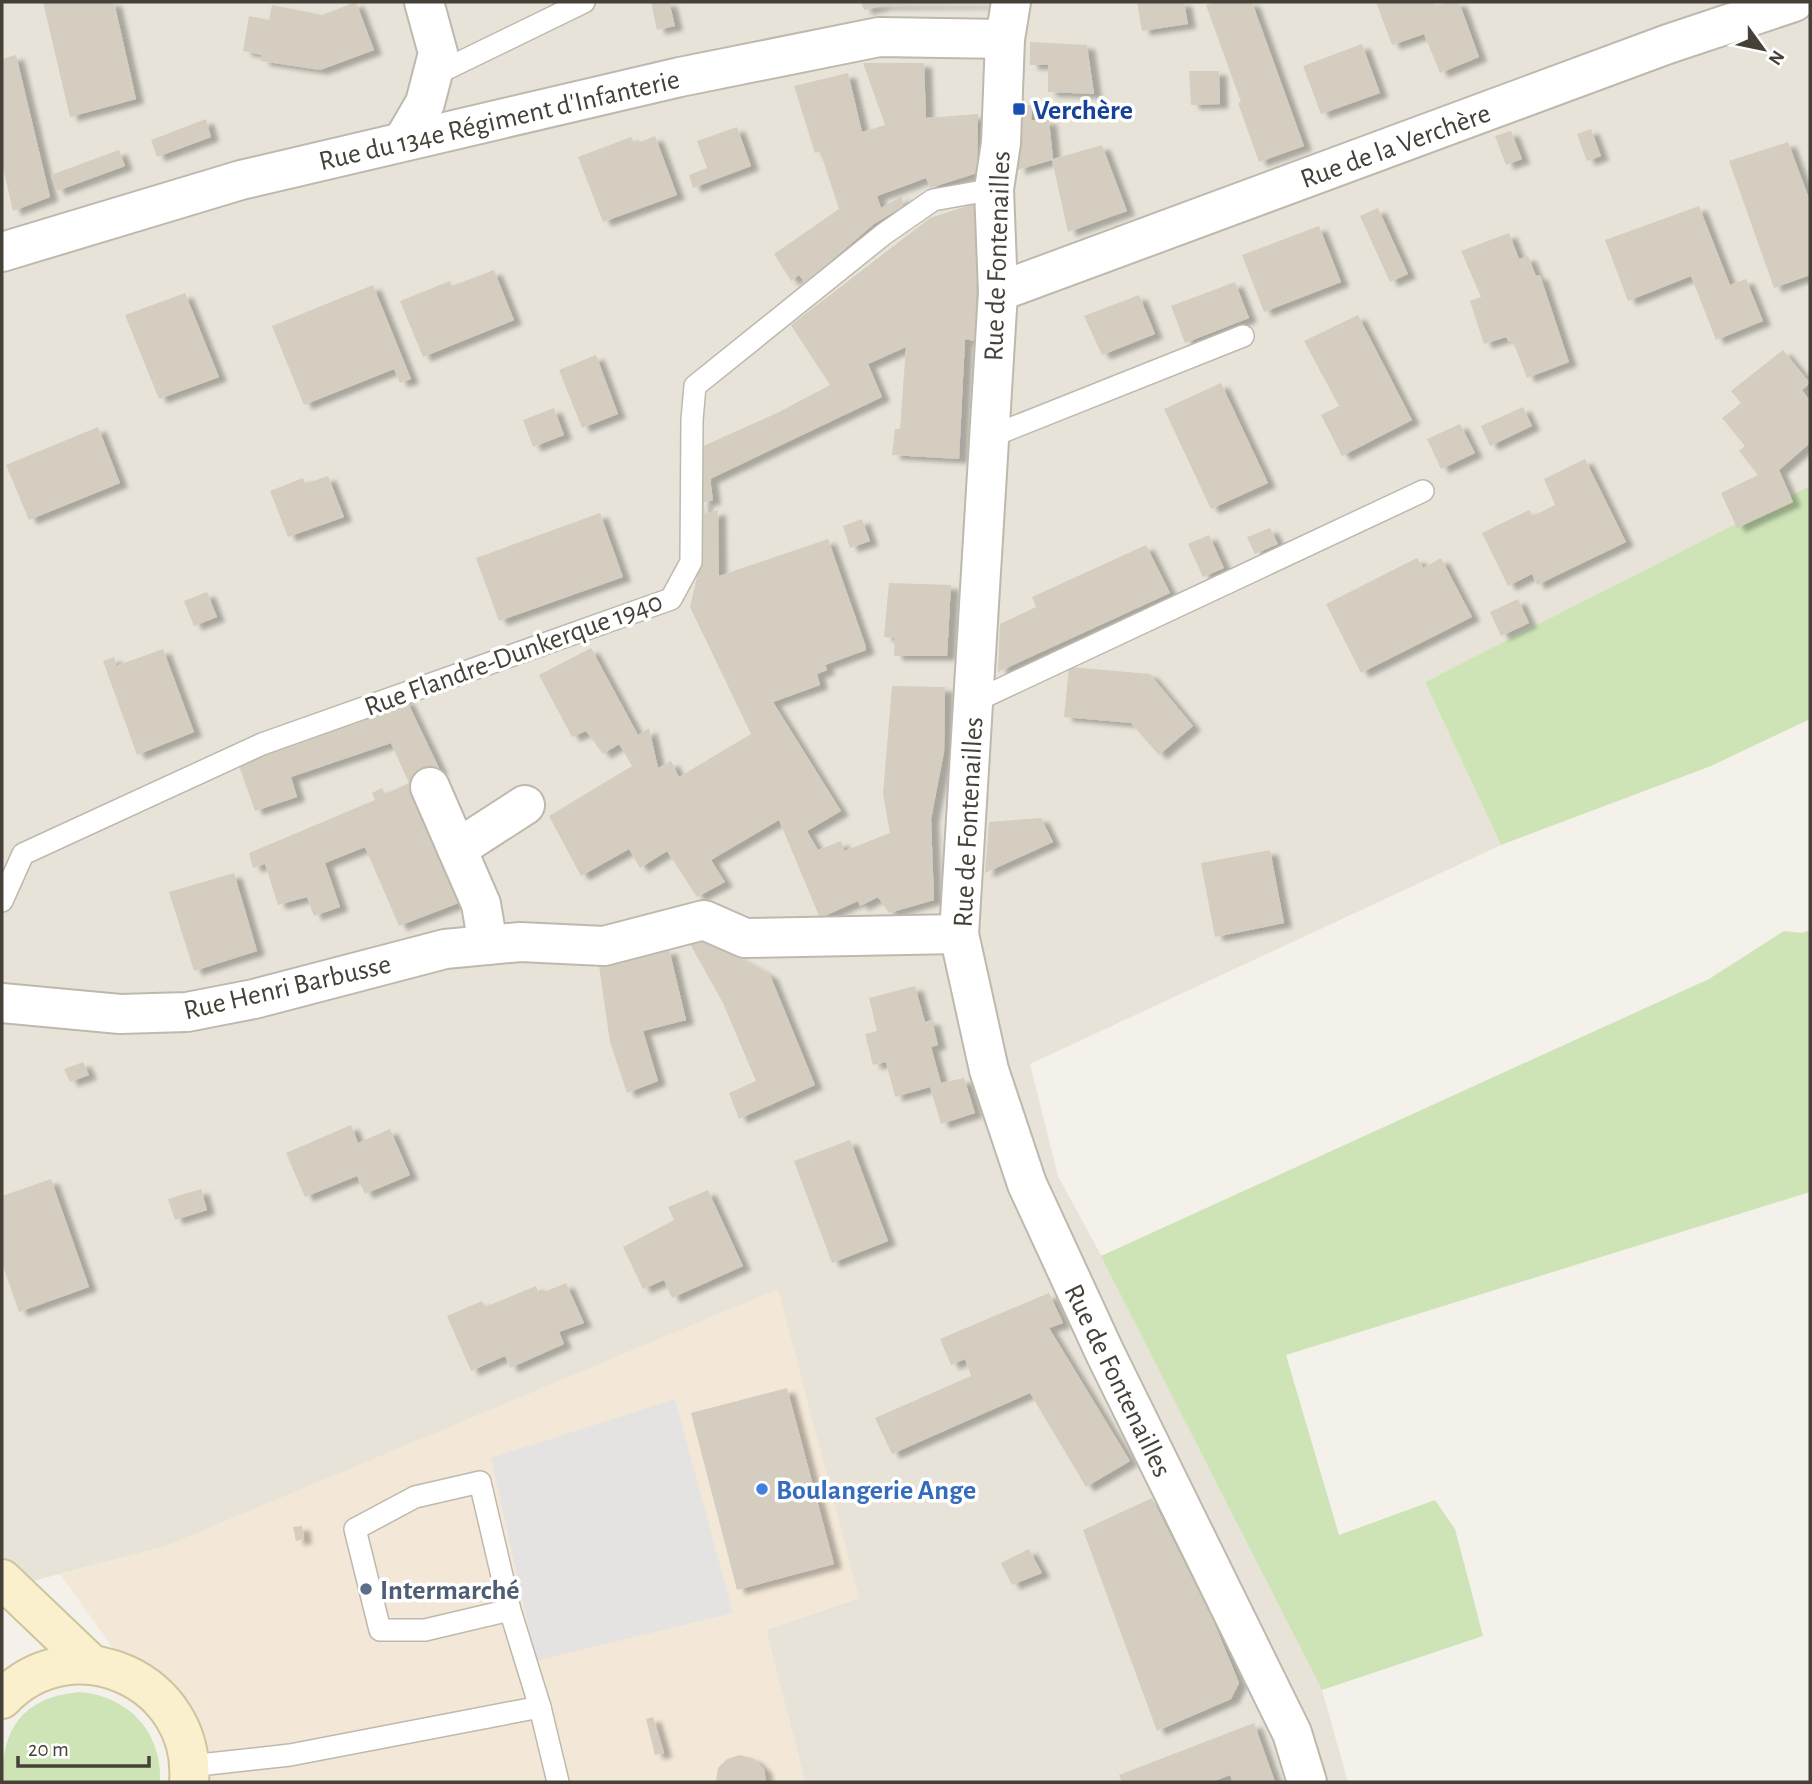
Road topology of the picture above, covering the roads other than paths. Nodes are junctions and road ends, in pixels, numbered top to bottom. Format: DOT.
graph roads {
  1 [pos="424,2"];
  2 [pos="584,2"];
  3 [pos="1011,2"];
  4 [pos="1794,2"];
  5 [pos="1005,39"];
  6 [pos="432,76"];
  7 [pos="404,139"];
  8 [pos="994,189"];
  9 [pos="2,252"];
  10 [pos="998,292"];
  11 [pos="1243,336"];
  12 [pos="987,438"];
  13 [pos="1423,491"];
  14 [pos="972,702"];
  15 [pos="430,787"];
  16 [pos="525,805"];
  17 [pos="457,849"];
  18 [pos="4,886"];
  19 [pos="959,934"];
  20 [pos="488,945"];
  21 [pos="2,1003"];
  22 [pos="2,1579"];
  23 [pos="510,1610"];
  24 [pos="90,1663"];
  25 [pos="2,1699"];
  26 [pos="540,1707"];
  27 [pos="190,1774"];
  28 [pos="558,1782"];
  29 [pos="1307,1782"];
  1 -- 6 [label="street"];
  2 -- 6 [label="lane"];
  3 -- 5 [label="street, Rue de Fontenailles"];
  4 -- 10 [label="street, Rue de la Verchère"];
  5 -- 7 [label="street, Rue du 134e Régiment d'Infanterie"];
  5 -- 8 [label="street, Rue de Fontenailles"];
  6 -- 7 [label="street"];
  7 -- 9 [label="street, Rue du 134e Régiment d'Infanterie"];
  8 -- 10 [label="street, Rue de Fontenailles"];
  8 -- 18 [label="lane, Rue Flandre-Dunkerque 1940"];
  10 -- 12 [label="street, Rue de Fontenailles"];
  11 -- 12 [label="lane"];
  12 -- 14 [label="street, Rue de Fontenailles"];
  13 -- 14 [label="lane"];
  14 -- 19 [label="street, Rue de Fontenailles"];
  15 -- 17 [label="street"];
  16 -- 17 [label="street"];
  17 -- 20 [label="street"];
  19 -- 20 [label="street, Rue Henri Barbusse"];
  19 -- 29 [label="street, Rue de Fontenailles"];
  20 -- 21 [label="street, Rue Henri Barbusse"];
  22 -- 24 [label="main road"];
  23 -- 23 [label="lane"];
  23 -- 26 [label="lane"];
  24 -- 25 [label="main road"];
  24 -- 27 [label="main road"];
  26 -- 27 [label="lane"];
  26 -- 28 [label="lane"];
}
